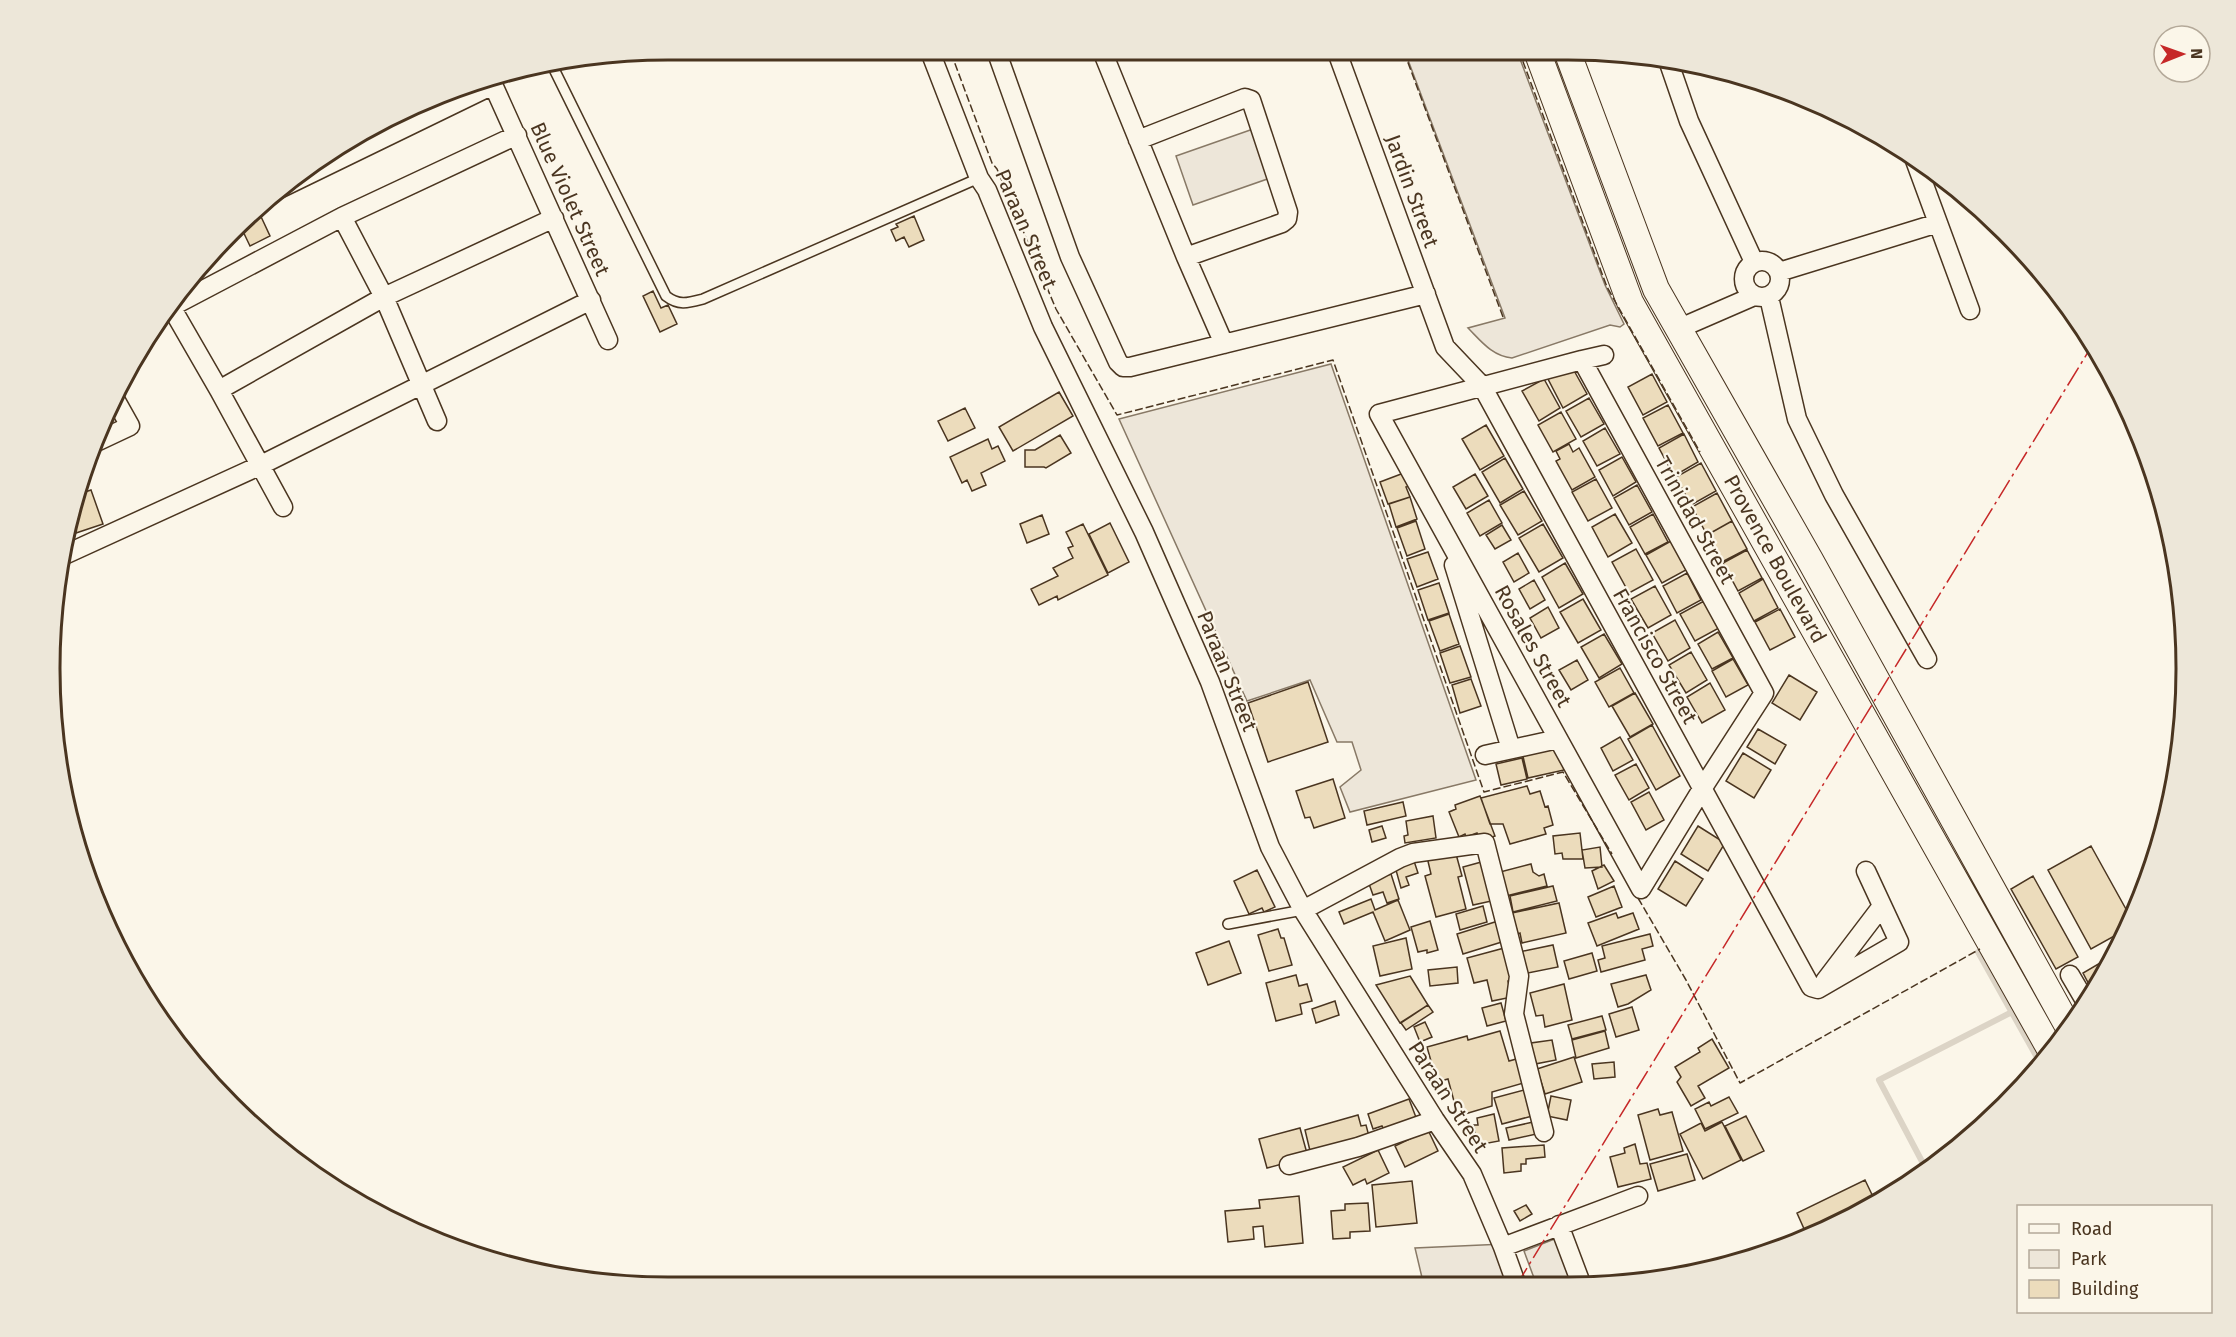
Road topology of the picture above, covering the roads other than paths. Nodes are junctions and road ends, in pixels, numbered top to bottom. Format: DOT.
graph roads {
  1 [pos="934,60"];
  2 [pos="1000,60"];
  3 [pos="1106,60"];
  4 [pos="1340,60"];
  5 [pos="1540,60"];
  6 [pos="1570,60"];
  7 [pos="1671,69"];
  8 [pos="555,71"];
  9 [pos="494,86"];
  10 [pos="455,99"];
  11 [pos="517,135"];
  12 [pos="1138,140"];
  13 [pos="359,145"];
  14 [pos="1918,172"];
  15 [pos="979,178"];
  16 [pos="342,217"];
  17 [pos="554,218"];
  18 [pos="1938,223"];
  19 [pos="1186,257"];
  20 [pos="1754,262"];
  21 [pos="1779,272"];
  22 [pos="1656,289"];
  23 [pos="1426,294"];
  24 [pos="1762,296"];
  25 [pos="384,297"];
  26 [pos="186,298"];
  27 [pos="591,300"];
  28 [pos="1630,302"];
  29 [pos="1970,310"];
  30 [pos="174,315"];
  31 [pos="1678,329"];
  32 [pos="608,339"];
  33 [pos="1224,344"];
  34 [pos="1445,346"];
  35 [pos="1604,355"];
  36 [pos="1582,360"];
  37 [pos="423,385"];
  38 [pos="1482,387"];
  39 [pos="219,390"];
  40 [pos="119,407"];
  41 [pos="437,422"];
  42 [pos="105,438"];
  43 [pos="259,466"];
  44 [pos="283,507"];
  45 [pos="1441,526"];
  46 [pos="72,552"];
  47 [pos="1927,659"];
  48 [pos="1558,739"];
  49 [pos="1511,749"];
  50 [pos="1485,755"];
  51 [pos="1702,789"];
  52 [pos="1866,872"];
  53 [pos="1882,906"];
  54 [pos="1303,910"];
  55 [pos="1228,924"];
  56 [pos="2070,975"];
  57 [pos="1818,989"];
  58 [pos="2081,994"];
  59 [pos="2064,1020"];
  60 [pos="2047,1043"];
  61 [pos="1435,1120"];
  62 [pos="1544,1132"];
  63 [pos="1289,1165"];
  64 [pos="1638,1196"];
  65 [pos="1559,1225"];
  66 [pos="1503,1247"];
  67 [pos="1514,1277"];
  68 [pos="1579,1277"];
  1 -- 15 [label="street, Paraan Street"];
  2 -- 33 [label="street"];
  3 -- 12 [label="street"];
  4 -- 23 [label="street, Jardin Street"];
  5 -- 28 [label="street, Provence Boulevard"];
  6 -- 22 [label="street, Provence Boulevard"];
  7 -- 20 [label="street"];
  8 -- 15 [label="lane"];
  9 -- 11 [label="street, Blue Violet Street"];
  10 -- 13 [label="street"];
  11 -- 16 [label="street"];
  11 -- 17 [label="street, Blue Violet Street"];
  12 -- 19 [label="street"];
  12 -- 19 [label="street"];
  14 -- 18 [label="street"];
  15 -- 54 [label="street, Paraan Street"];
  16 -- 25 [label="street"];
  16 -- 26 [label="street"];
  17 -- 25 [label="street"];
  17 -- 27 [label="street, Blue Violet Street"];
  18 -- 21 [label="street"];
  18 -- 29 [label="street"];
  19 -- 33 [label="street"];
  20 -- 21 [label="street"];
  20 -- 24 [label="street"];
  21 -- 24 [label="street"];
  22 -- 28 [label="street"];
  22 -- 31 [label="street, Provence Boulevard"];
  23 -- 33 [label="street"];
  23 -- 34 [label="street, Jardin Street"];
  24 -- 31 [label="street"];
  24 -- 47 [label="street"];
  25 -- 37 [label="street"];
  25 -- 39 [label="street"];
  27 -- 32 [label="street, Blue Violet Street"];
  27 -- 37 [label="street"];
  28 -- 60 [label="street, Provence Boulevard"];
  30 -- 39 [label="street"];
  31 -- 59 [label="street, Provence Boulevard"];
  34 -- 38 [label="street, Francisco Street"];
  35 -- 36 [label="street"];
  36 -- 38 [label="street"];
  36 -- 51 [label="street, Trinidad Street"];
  37 -- 41 [label="street"];
  37 -- 43 [label="street"];
  38 -- 45 [label="street, Rosales Street"];
  38 -- 51 [label="street, Francisco Street"];
  39 -- 43 [label="street"];
  40 -- 42 [label="street"];
  43 -- 44 [label="street"];
  43 -- 46 [label="street"];
  45 -- 48 [label="street, Rosales Street"];
  45 -- 49 [label="street"];
  48 -- 49 [label="street"];
  48 -- 51 [label="street, Rosales Street"];
  49 -- 50 [label="street"];
  51 -- 57 [label="street, Francisco Street"];
  52 -- 53 [label="street"];
  53 -- 57 [label="street"];
  53 -- 57 [label="street"];
  54 -- 55 [label="lane"];
  54 -- 61 [label="street, Paraan Street"];
  54 -- 62 [label="street"];
  56 -- 58 [label="street"];
  61 -- 63 [label="street"];
  61 -- 66 [label="street, Paraan Street"];
  64 -- 65 [label="street"];
  65 -- 66 [label="street"];
  65 -- 68 [label="street"];
  66 -- 67 [label="street, Paraan Street"];
}
